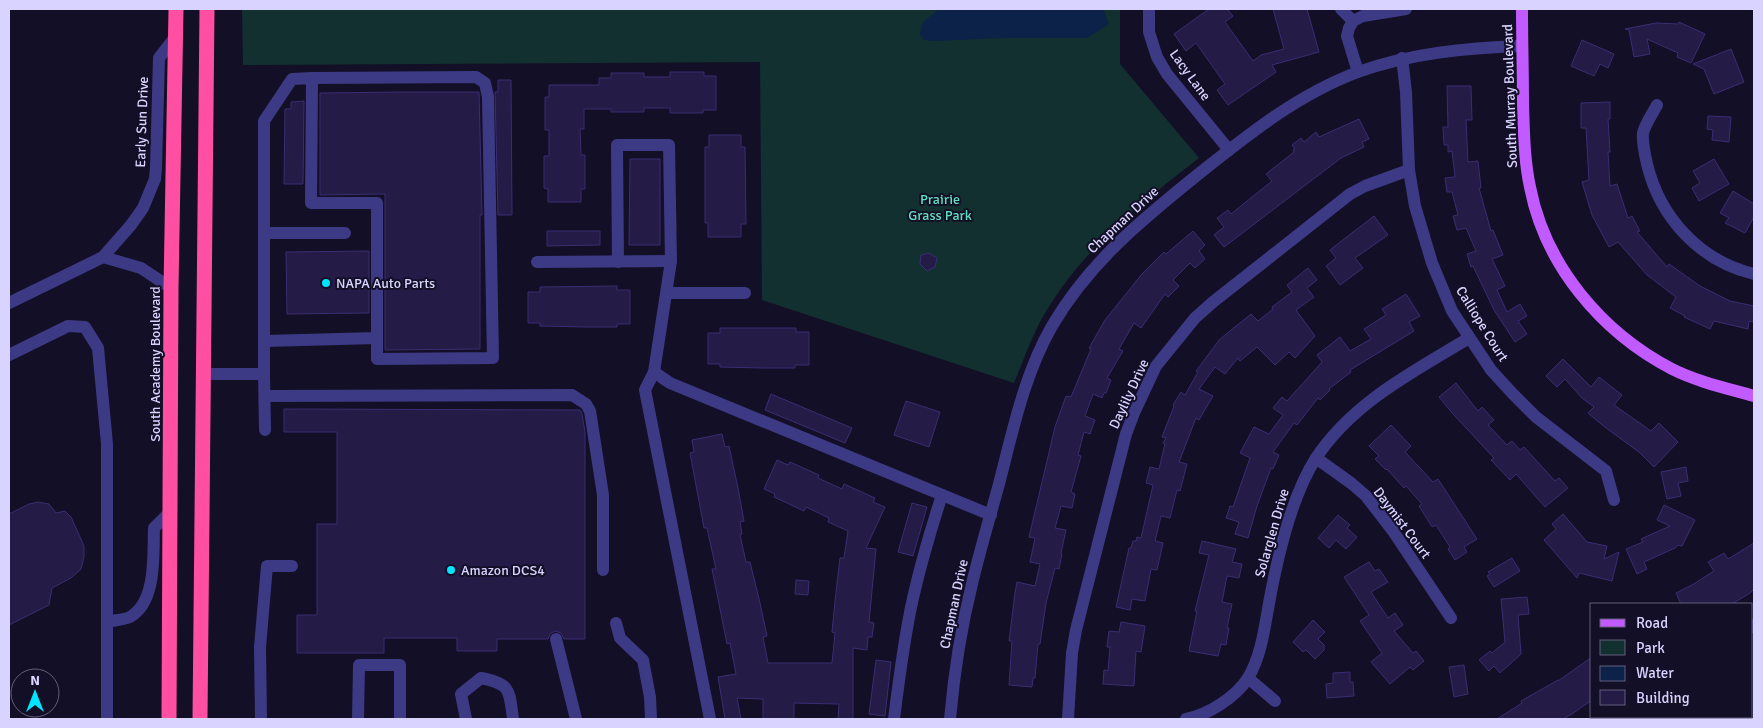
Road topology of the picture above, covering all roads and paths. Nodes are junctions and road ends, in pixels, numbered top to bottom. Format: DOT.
graph roads {
  1 [pos="176,9"];
  2 [pos="207,9"];
  3 [pos="1149,9"];
  4 [pos="1341,9"];
  5 [pos="1406,9"];
  6 [pos="1522,9"];
  7 [pos="1353,20"];
  8 [pos="176,36"];
  9 [pos="1522,46"];
  10 [pos="1402,58"];
  11 [pos="1358,72"];
  12 [pos="312,78"];
  13 [pos="1657,105"];
  14 [pos="1228,150"];
  15 [pos="1409,170"];
  16 [pos="264,233"];
  17 [pos="346,233"];
  18 [pos="103,257"];
  19 [pos="671,261"];
  20 [pos="537,262"];
  21 [pos="618,262"];
  22 [pos="1754,274"];
  23 [pos="171,288"];
  24 [pos="667,293"];
  25 [pos="745,293"];
  26 [pos="9,304"];
  27 [pos="377,338"];
  28 [pos="1469,338"];
  29 [pos="264,340"];
  30 [pos="9,356"];
  31 [pos="654,372"];
  32 [pos="203,374"];
  33 [pos="264,374"];
  34 [pos="265,396"];
  35 [pos="1754,396"];
  36 [pos="265,430"];
  37 [pos="1316,458"];
  38 [pos="942,495"];
  39 [pos="1614,500"];
  40 [pos="170,512"];
  41 [pos="991,515"];
  42 [pos="292,566"];
  43 [pos="603,570"];
  44 [pos="1451,618"];
  45 [pos="107,622"];
  46 [pos="616,623"];
  47 [pos="556,639"];
  48 [pos="1248,678"];
  49 [pos="1275,701"];
  50 [pos="107,719"];
  51 [pos="169,719"];
  52 [pos="200,719"];
  53 [pos="261,719"];
  54 [pos="358,719"];
  55 [pos="400,719"];
  56 [pos="466,719"];
  57 [pos="514,719"];
  58 [pos="576,719"];
  59 [pos="651,719"];
  60 [pos="710,719"];
  61 [pos="894,719"];
  62 [pos="950,719"];
  63 [pos="1068,719"];
  64 [pos="1186,719"];
  1 -- 8 [label="highway, South Academy Boulevard"];
  2 -- 32 [label="highway"];
  3 -- 14 [label="street, Lacy Lane"];
  4 -- 7 [label="street"];
  5 -- 7 [label="street"];
  6 -- 9 [label="main road, South Murray Boulevard"];
  7 -- 11 [label="street"];
  8 -- 18 [label="street, Early Sun Drive"];
  8 -- 23 [label="highway, South Academy Boulevard"];
  9 -- 10 [label="street, Chapman Drive"];
  9 -- 35 [label="main road, South Murray Boulevard"];
  10 -- 11 [label="street, Chapman Drive"];
  10 -- 15 [label="street, Calliope Court"];
  11 -- 14 [label="street, Chapman Drive"];
  12 -- 16 [label="street"];
  12 -- 27 [label="street"];
  12 -- 27 [label="street"];
  13 -- 22 [label="street"];
  14 -- 41 [label="street, Chapman Drive"];
  15 -- 28 [label="street, Calliope Court"];
  15 -- 63 [label="street, Daylily Drive"];
  16 -- 17 [label="street"];
  16 -- 29 [label="street"];
  18 -- 23 [label="street"];
  18 -- 26 [label="street, Early Sun Drive"];
  19 -- 21 [label="street"];
  19 -- 21 [label="street"];
  19 -- 24 [label="street"];
  20 -- 21 [label="street"];
  23 -- 40 [label="highway, South Academy Boulevard"];
  24 -- 25 [label="street"];
  24 -- 31 [label="street"];
  27 -- 29 [label="street"];
  28 -- 37 [label="street, Solarglen Drive"];
  28 -- 39 [label="street, Calliope Court"];
  29 -- 33 [label="street"];
  30 -- 45 [label="street"];
  31 -- 38 [label="street"];
  31 -- 60 [label="street"];
  32 -- 33 [label="street"];
  32 -- 52 [label="highway"];
  33 -- 34 [label="street"];
  34 -- 36 [label="street"];
  34 -- 43 [label="street"];
  37 -- 44 [label="street, Daymist Court"];
  37 -- 48 [label="street, Solarglen Drive"];
  38 -- 41 [label="street"];
  38 -- 61 [label="street"];
  40 -- 45 [label="street"];
  40 -- 51 [label="highway, South Academy Boulevard"];
  41 -- 62 [label="street, Chapman Drive"];
  42 -- 53 [label="street"];
  45 -- 50 [label="street"];
  46 -- 59 [label="street"];
  47 -- 58 [label="street"];
  48 -- 49 [label="street"];
  48 -- 64 [label="street, Solarglen Drive"];
  54 -- 55 [label="street"];
  56 -- 57 [label="street"];
}
